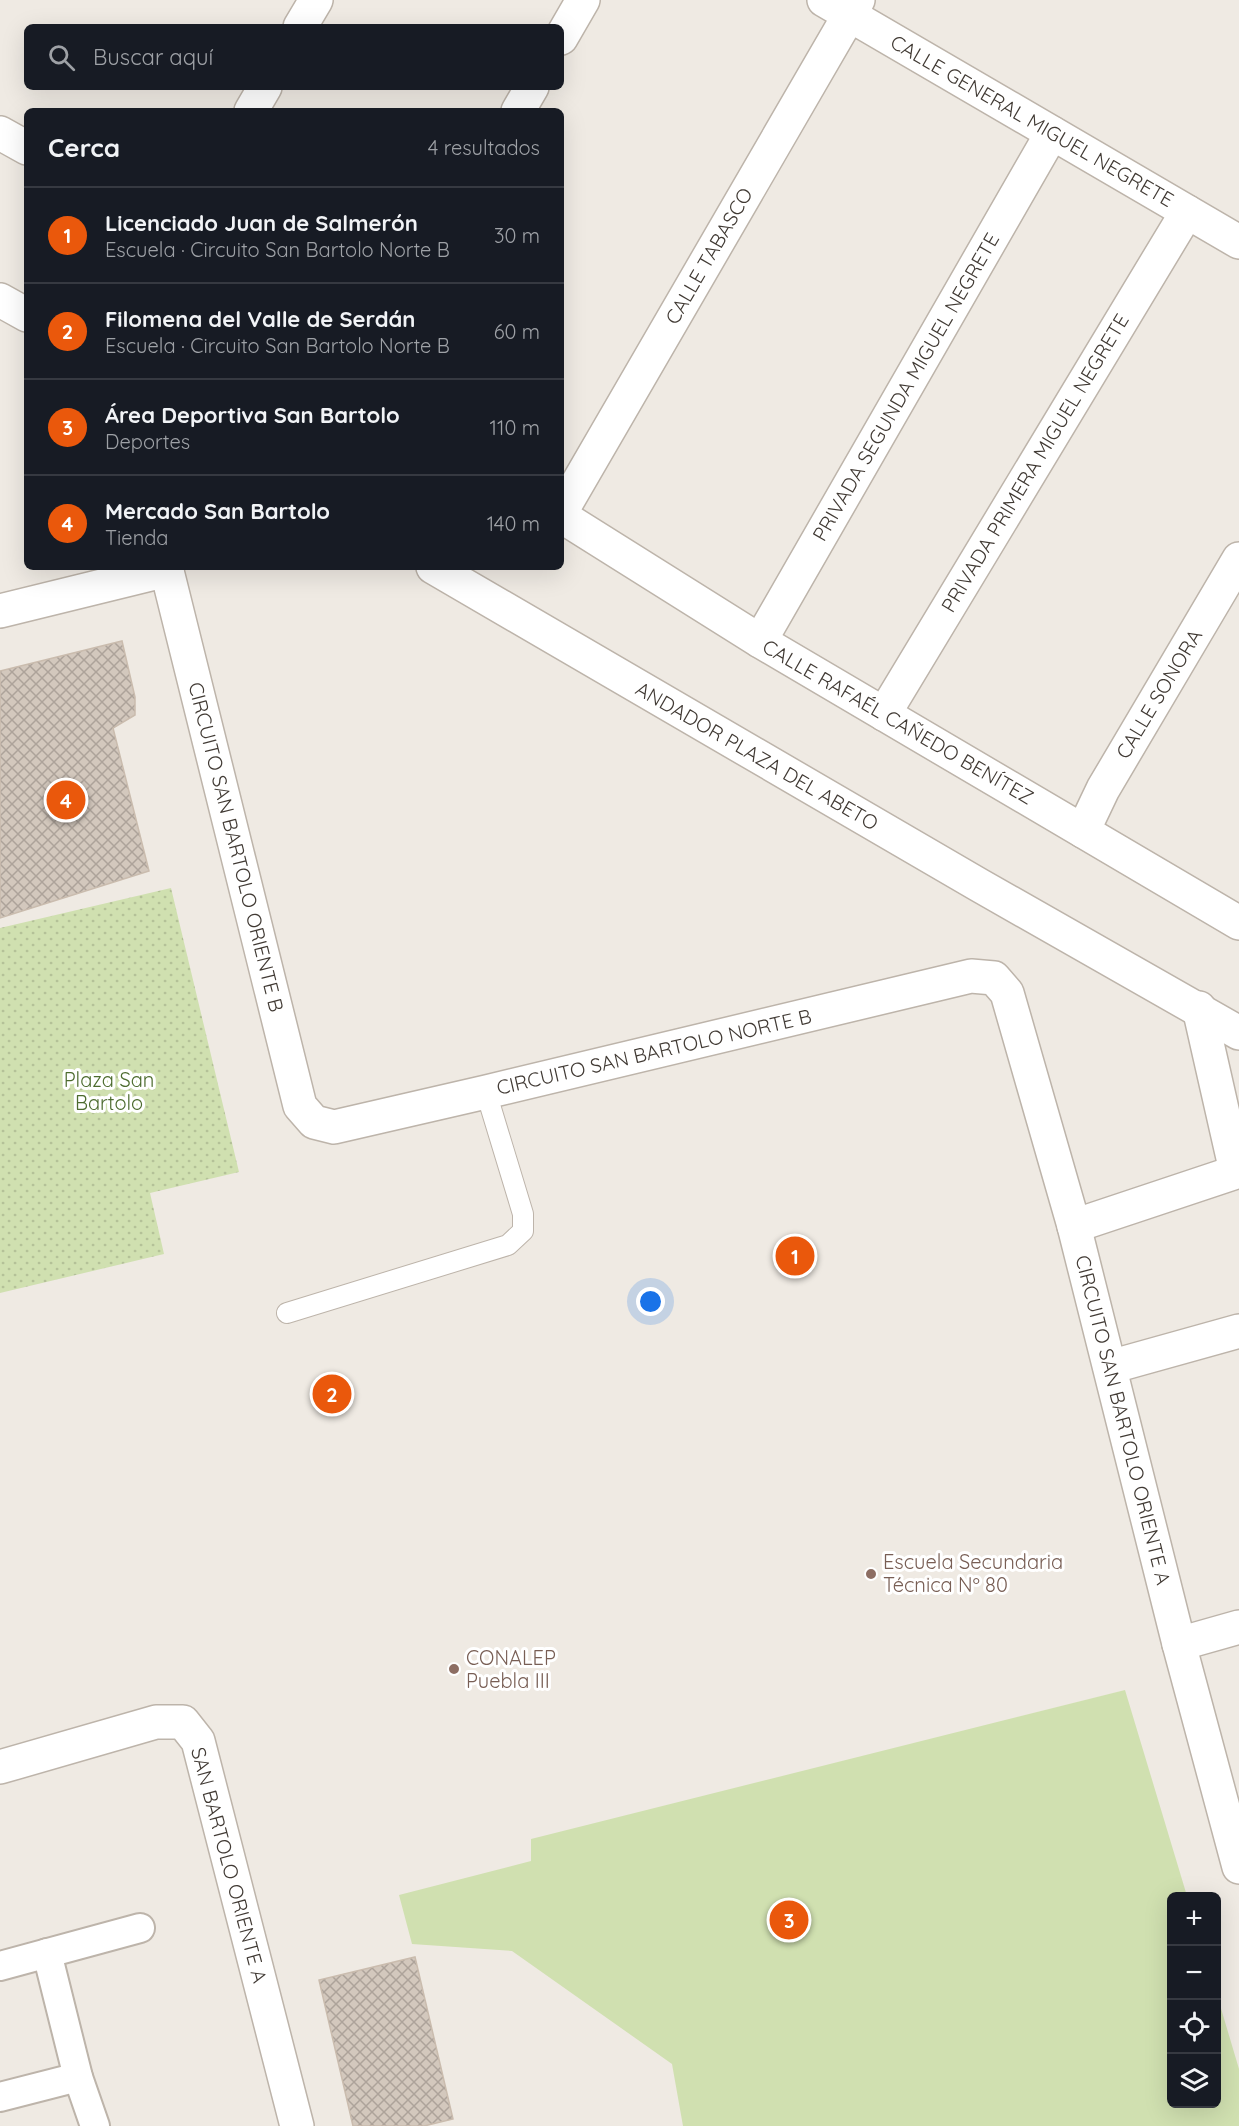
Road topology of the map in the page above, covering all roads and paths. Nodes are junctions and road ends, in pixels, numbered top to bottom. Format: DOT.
graph roads {
  1 [pos="316,0"];
  2 [pos="583,0"];
  3 [pos="844,5"];
  4 [pos="302,24"];
  5 [pos="564,33"];
  6 [pos="263,90"];
  7 [pos="530,90"];
  8 [pos="253,108"];
  9 [pos="520,108"];
  10 [pos="0,133"];
  11 [pos="1052,133"];
  12 [pos="24,146"];
  13 [pos="1187,212"];
  14 [pos="1239,242"];
  15 [pos="0,300"];
  16 [pos="24,313"];
  17 [pos="564,509"];
  18 [pos="564,516"];
  19 [pos="1239,559"];
  20 [pos="158,570"];
  21 [pos="166,570"];
  22 [pos="439,570"];
  23 [pos="0,611"];
  24 [pos="760,641"];
  25 [pos="884,714"];
  26 [pos="1083,831"];
  27 [pos="1239,923"];
  28 [pos="994,978"];
  29 [pos="1198,1008"];
  30 [pos="1239,1033"];
  31 [pos="486,1092"];
  32 [pos="314,1122"];
  33 [pos="1238,1171"];
  34 [pos="1074,1226"];
  35 [pos="287,1313"];
  36 [pos="1239,1331"];
  37 [pos="1110,1367"];
  38 [pos="1239,1628"];
  39 [pos="1179,1644"];
  40 [pos="0,1767"];
  41 [pos="1239,1868"];
  42 [pos="140,1928"];
  43 [pos="47,1953"];
  44 [pos="0,1966"];
  45 [pos="78,2077"];
  46 [pos="0,2097"];
  47 [pos="95,2126"];
  48 [pos="297,2126"];
  1 -- 4 [label="street"];
  2 -- 5 [label="street"];
  3 -- 11 [label="street, CALLE GENERAL MIGUEL NEGRETE"];
  3 -- 17 [label="street, CALLE TABASCO"];
  6 -- 8 [label="street"];
  7 -- 9 [label="street"];
  10 -- 12 [label="street"];
  11 -- 13 [label="street, CALLE GENERAL MIGUEL NEGRETE"];
  11 -- 24 [label="street, PRIVADA SEGUNDA MIGUEL NEGRETE"];
  13 -- 14 [label="street, CALLE GENERAL MIGUEL NEGRETE"];
  13 -- 25 [label="street, PRIVADA PRIMERA MIGUEL NEGRETE"];
  15 -- 16 [label="street"];
  18 -- 24 [label="street, CALLE RAFAÉL CAÑEDO BENÍTEZ"];
  19 -- 26 [label="street, CALLE SONORA"];
  20 -- 23 [label="street"];
  21 -- 32 [label="street, CIRCUITO SAN BARTOLO ORIENTE B"];
  22 -- 29 [label="street, ANDADOR PLAZA DEL ABETO"];
  24 -- 25 [label="street, CALLE RAFAÉL CAÑEDO BENÍTEZ"];
  25 -- 26 [label="street, CALLE RAFAÉL CAÑEDO BENÍTEZ"];
  26 -- 27 [label="street, CALLE RAFAÉL CAÑEDO BENÍTEZ"];
  28 -- 31 [label="street, CIRCUITO SAN BARTOLO NORTE B"];
  28 -- 34 [label="street, CIRCUITO SAN BARTOLO ORIENTE A"];
  29 -- 30 [label="street, ANDADOR PLAZA DEL ABETO"];
  29 -- 33 [label="street"];
  31 -- 32 [label="street, CIRCUITO SAN BARTOLO NORTE B"];
  31 -- 35 [label="lane"];
  33 -- 34 [label="street"];
  34 -- 37 [label="street, CIRCUITO SAN BARTOLO ORIENTE A"];
  36 -- 37 [label="street"];
  37 -- 39 [label="street, CIRCUITO SAN BARTOLO ORIENTE A"];
  38 -- 39 [label="street"];
  39 -- 41 [label="street, CIRCUITO SAN BARTOLO ORIENTE A"];
  40 -- 48 [label="street, SAN BARTOLO ORIENTE A"];
  42 -- 43 [label="street"];
  43 -- 44 [label="street"];
  43 -- 45 [label="street"];
  45 -- 46 [label="street"];
  45 -- 47 [label="street"];
}
